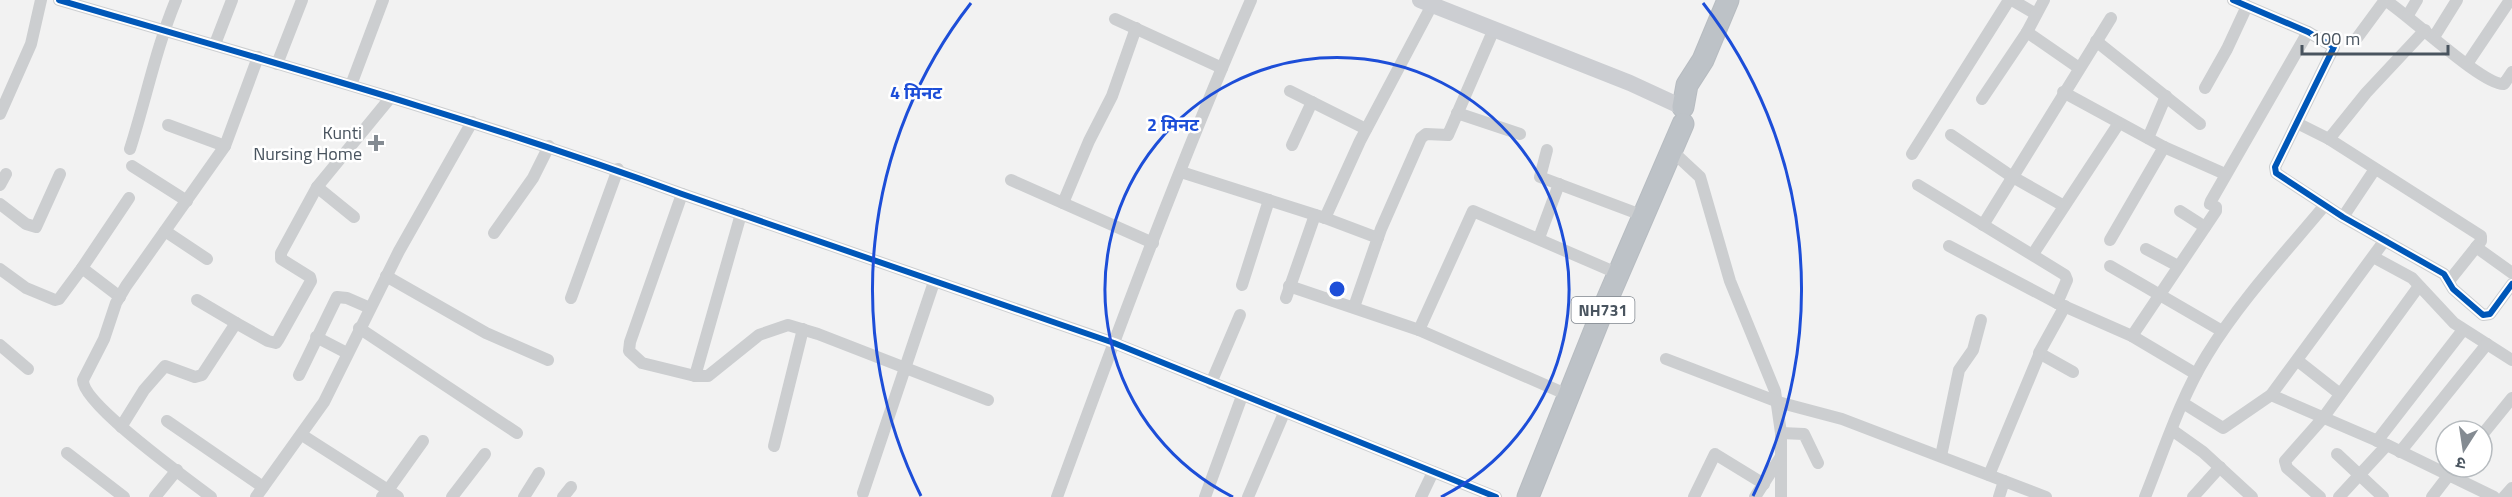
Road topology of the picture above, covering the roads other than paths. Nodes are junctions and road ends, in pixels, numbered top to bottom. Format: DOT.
graph roads {
  1 [pos="41,0"];
  2 [pos="59,0"];
  3 [pos="176,0"];
  4 [pos="232,0"];
  5 [pos="303,0"];
  6 [pos="383,0"];
  7 [pos="1251,0"];
  8 [pos="1728,0"];
  9 [pos="2011,0"];
  10 [pos="2044,0"];
  11 [pos="2233,0"];
  12 [pos="2385,0"];
  13 [pos="2417,0"];
  14 [pos="2457,0"];
  15 [pos="2510,0"];
  16 [pos="1426,2"];
  17 [pos="2247,6"];
  18 [pos="2036,14"];
  19 [pos="2408,15"];
  20 [pos="2110,18"];
  21 [pos="1115,19"];
  22 [pos="1136,28"];
  23 [pos="1494,29"];
  24 [pos="163,30"];
  25 [pos="2027,32"];
  26 [pos="2308,32"];
  27 [pos="2429,34"];
  28 [pos="2357,38"];
  29 [pos="2096,41"];
  30 [pos="215,44"];
  31 [pos="258,57"];
  32 [pos="277,64"];
  33 [pos="2467,64"];
  34 [pos="1222,68"];
  35 [pos="2079,68"];
  36 [pos="2512,72"];
  37 [pos="351,84"];
  38 [pos="2205,88"];
  39 [pos="1290,91"];
  40 [pos="2064,92"];
  41 [pos="2166,96"];
  42 [pos="391,97"];
  43 [pos="1982,99"];
  44 [pos="1312,102"];
  45 [pos="1457,113"];
  46 [pos="1683,113"];
  47 [pos="0,114"];
  48 [pos="472,122"];
  49 [pos="2119,123"];
  50 [pos="2297,123"];
  51 [pos="2200,124"];
  52 [pos="168,125"];
  53 [pos="1366,129"];
  54 [pos="1520,134"];
  55 [pos="1951,135"];
  56 [pos="2148,138"];
  57 [pos="2329,140"];
  58 [pos="1292,145"];
  59 [pos="225,146"];
  60 [pos="549,146"];
  61 [pos="2164,147"];
  62 [pos="130,149"];
  63 [pos="1547,150"];
  64 [pos="1672,151"];
  65 [pos="1912,154"];
  66 [pos="132,166"];
  67 [pos="2375,168"];
  68 [pos="618,169"];
  69 [pos="1181,172"];
  70 [pos="60,174"];
  71 [pos="2225,174"];
  72 [pos="2011,176"];
  73 [pos="1011,180"];
  74 [pos="1559,184"];
  75 [pos="1918,185"];
  76 [pos="317,187"];
  77 [pos="682,194"];
  78 [pos="129,198"];
  79 [pos="1269,200"];
  80 [pos="186,201"];
  81 [pos="1063,203"];
  82 [pos="2325,205"];
  83 [pos="2064,206"];
  84 [pos="4,207"];
  85 [pos="2180,211"];
  86 [pos="741,214"];
  87 [pos="1644,216"];
  88 [pos="354,217"];
  89 [pos="1320,217"];
  90 [pos="2343,217"];
  91 [pos="0,221"];
  92 [pos="1983,225"];
  93 [pos="2205,227"];
  94 [pos="165,231"];
  95 [pos="494,233"];
  96 [pos="1378,238"];
  97 [pos="1539,238"];
  98 [pos="2110,240"];
  99 [pos="2385,240"];
  100 [pos="1153,243"];
  101 [pos="1949,246"];
  102 [pos="2476,247"];
  103 [pos="2146,249"];
  104 [pos="2033,255"];
  105 [pos="2375,258"];
  106 [pos="207,259"];
  107 [pos="2110,266"];
  108 [pos="2178,266"];
  109 [pos="82,268"];
  110 [pos="0,269"];
  111 [pos="2512,273"];
  112 [pos="1619,274"];
  113 [pos="386,276"];
  114 [pos="2449,281"];
  115 [pos="934,282"];
  116 [pos="2512,284"];
  117 [pos="1242,285"];
  118 [pos="2419,286"];
  119 [pos="2158,294"];
  120 [pos="120,297"];
  121 [pos="571,298"];
  122 [pos="197,300"];
  123 [pos="2062,305"];
  124 [pos="1354,307"];
  125 [pos="370,308"];
  126 [pos="1240,315"];
  127 [pos="1981,320"];
  128 [pos="236,323"];
  129 [pos="359,328"];
  130 [pos="803,329"];
  131 [pos="1419,330"];
  132 [pos="2463,330"];
  133 [pos="2222,331"];
  134 [pos="316,336"];
  135 [pos="2132,336"];
  136 [pos="1114,343"];
  137 [pos="2487,344"];
  138 [pos="0,345"];
  139 [pos="348,353"];
  140 [pos="2039,355"];
  141 [pos="1666,359"];
  142 [pos="2512,359"];
  143 [pos="548,360"];
  144 [pos="2298,361"];
  145 [pos="28,369"];
  146 [pos="904,369"];
  147 [pos="2073,372"];
  148 [pos="2196,374"];
  149 [pos="299,375"];
  150 [pos="695,376"];
  151 [pos="1211,383"];
  152 [pos="2340,394"];
  153 [pos="1568,395"];
  154 [pos="2271,395"];
  155 [pos="1242,396"];
  156 [pos="2512,398"];
  157 [pos="988,400"];
  158 [pos="1778,402"];
  159 [pos="2183,403"];
  160 [pos="1284,413"];
  161 [pos="2323,418"];
  162 [pos="2494,420"];
  163 [pos="167,422"];
  164 [pos="121,427"];
  165 [pos="2172,430"];
  166 [pos="517,433"];
  167 [pos="1781,433"];
  168 [pos="302,435"];
  169 [pos="423,441"];
  170 [pos="2382,443"];
  171 [pos="774,446"];
  172 [pos="2400,452"];
  173 [pos="67,453"];
  174 [pos="485,454"];
  175 [pos="2337,454"];
  176 [pos="1781,456"];
  177 [pos="1941,456"];
  178 [pos="1818,463"];
  179 [pos="2434,464"];
  180 [pos="2220,467"];
  181 [pos="177,470"];
  182 [pos="1433,472"];
  183 [pos="539,473"];
  184 [pos="1989,475"];
  185 [pos="2359,475"];
  186 [pos="2446,479"];
  187 [pos="2465,479"];
  188 [pos="2004,481"];
  189 [pos="1764,484"];
  190 [pos="2512,488"];
  191 [pos="260,492"];
  192 [pos="863,493"];
  193 [pos="389,495"];
  194 [pos="2313,495"];
  195 [pos="124,497"];
  196 [pos="155,497"];
  197 [pos="211,497"];
  198 [pos="452,497"];
  199 [pos="524,497"];
  200 [pos="1057,497"];
  201 [pos="1204,497"];
  202 [pos="1248,497"];
  203 [pos="1421,497"];
  204 [pos="1496,497"];
  205 [pos="1528,497"];
  206 [pos="1694,497"];
  207 [pos="1755,497"];
  208 [pos="1781,497"];
  209 [pos="1999,497"];
  210 [pos="2046,497"];
  211 [pos="2145,497"];
  212 [pos="2193,497"];
  213 [pos="2252,497"];
  214 [pos="2339,497"];
  215 [pos="2383,497"];
  216 [pos="2432,497"];
  217 [pos="2493,497"];
  218 [pos="2504,497"];
  1 -- 47 [label="street"];
  2 -- 24 [label="street"];
  3 -- 24 [label="street"];
  4 -- 30 [label="street"];
  5 -- 32 [label="street"];
  6 -- 37 [label="street"];
  7 -- 34 [label="street"];
  8 -- 46 [label="highway, NH731"];
  9 -- 18 [label="street"];
  9 -- 65 [label="street"];
  10 -- 18 [label="street"];
  11 -- 17 [label="street"];
  12 -- 19 [label="street"];
  12 -- 28 [label="street"];
  13 -- 19 [label="street"];
  14 -- 27 [label="street"];
  15 -- 33 [label="street"];
  16 -- 23 [label="street"];
  16 -- 53 [label="street"];
  17 -- 26 [label="street"];
  17 -- 38 [label="street"];
  18 -- 25 [label="street"];
  19 -- 27 [label="street"];
  20 -- 29 [label="street"];
  21 -- 22 [label="street"];
  22 -- 34 [label="street"];
  22 -- 81 [label="street"];
  23 -- 45 [label="street"];
  23 -- 46 [label="street"];
  24 -- 30 [label="street"];
  24 -- 62 [label="street"];
  25 -- 35 [label="street"];
  25 -- 43 [label="street"];
  26 -- 50 [label="street"];
  26 -- 71 [label="street"];
  27 -- 33 [label="street"];
  27 -- 57 [label="street"];
  29 -- 35 [label="street"];
  29 -- 41 [label="street"];
  30 -- 31 [label="street"];
  31 -- 32 [label="street"];
  31 -- 59 [label="street"];
  32 -- 37 [label="street"];
  33 -- 36 [label="street"];
  34 -- 69 [label="street"];
  35 -- 40 [label="street"];
  37 -- 42 [label="street"];
  39 -- 44 [label="street"];
  40 -- 49 [label="street"];
  40 -- 72 [label="street"];
  41 -- 51 [label="street"];
  41 -- 56 [label="street"];
  42 -- 48 [label="street"];
  42 -- 76 [label="street"];
  44 -- 53 [label="street"];
  44 -- 58 [label="street"];
  45 -- 54 [label="street"];
  45 -- 96 [label="street"];
  46 -- 64 [label="highway, NH731"];
  48 -- 60 [label="street"];
  48 -- 113 [label="street"];
  49 -- 56 [label="street"];
  49 -- 83 [label="street"];
  50 -- 57 [label="street"];
  50 -- 82 [label="street"];
  52 -- 59 [label="street"];
  53 -- 89 [label="street"];
  55 -- 72 [label="street"];
  56 -- 61 [label="street"];
  57 -- 67 [label="street"];
  59 -- 80 [label="street"];
  60 -- 68 [label="street"];
  60 -- 95 [label="street"];
  61 -- 71 [label="street"];
  61 -- 98 [label="street"];
  63 -- 74 [label="street"];
  64 -- 87 [label="highway, NH731"];
  64 -- 158 [label="street"];
  66 -- 80 [label="street"];
  67 -- 90 [label="street"];
  67 -- 102 [label="street"];
  68 -- 77 [label="street"];
  68 -- 121 [label="street"];
  69 -- 79 [label="street"];
  69 -- 100 [label="street"];
  70 -- 84 [label="street"];
  71 -- 93 [label="street"];
  72 -- 83 [label="street"];
  72 -- 92 [label="street"];
  73 -- 81 [label="street"];
  74 -- 87 [label="street"];
  74 -- 97 [label="street"];
  75 -- 92 [label="street"];
  76 -- 88 [label="street"];
  76 -- 128 [label="street"];
  77 -- 86 [label="street"];
  77 -- 150 [label="street"];
  78 -- 109 [label="street"];
  79 -- 89 [label="street"];
  79 -- 117 [label="street"];
  80 -- 94 [label="street"];
  81 -- 100 [label="street"];
  82 -- 90 [label="street"];
  82 -- 133 [label="street"];
  83 -- 104 [label="street"];
  84 -- 91 [label="street"];
  85 -- 93 [label="street"];
  86 -- 115 [label="street"];
  86 -- 150 [label="street"];
  87 -- 112 [label="highway, NH731"];
  89 -- 96 [label="street"];
  89 -- 124 [label="street"];
  90 -- 99 [label="street"];
  92 -- 104 [label="street"];
  93 -- 108 [label="street"];
  94 -- 106 [label="street"];
  94 -- 120 [label="street"];
  96 -- 124 [label="street"];
  97 -- 112 [label="street"];
  97 -- 131 [label="street"];
  99 -- 105 [label="street"];
  99 -- 114 [label="street"];
  100 -- 136 [label="street"];
  101 -- 123 [label="street"];
  102 -- 111 [label="street"];
  102 -- 114 [label="street"];
  103 -- 108 [label="street"];
  104 -- 123 [label="street"];
  105 -- 118 [label="street"];
  105 -- 144 [label="street"];
  107 -- 119 [label="street"];
  108 -- 119 [label="street"];
  109 -- 110 [label="street"];
  109 -- 120 [label="street"];
  112 -- 153 [label="highway, NH731"];
  113 -- 125 [label="street"];
  113 -- 143 [label="street"];
  114 -- 116 [label="street"];
  115 -- 136 [label="street"];
  115 -- 146 [label="street"];
  118 -- 132 [label="street"];
  118 -- 152 [label="street"];
  119 -- 133 [label="street"];
  119 -- 135 [label="street"];
  120 -- 164 [label="street"];
  122 -- 128 [label="street"];
  123 -- 135 [label="street"];
  123 -- 140 [label="street"];
  124 -- 131 [label="street"];
  125 -- 129 [label="street"];
  125 -- 134 [label="street"];
  126 -- 151 [label="street"];
  127 -- 177 [label="street"];
  128 -- 164 [label="street"];
  129 -- 139 [label="street"];
  129 -- 166 [label="street"];
  130 -- 146 [label="street"];
  130 -- 150 [label="street"];
  130 -- 171 [label="street"];
  131 -- 153 [label="street"];
  132 -- 137 [label="street"];
  132 -- 170 [label="street"];
  133 -- 148 [label="street"];
  134 -- 139 [label="street"];
  134 -- 149 [label="street"];
  135 -- 148 [label="street"];
  136 -- 151 [label="street"];
  136 -- 200 [label="street"];
  137 -- 142 [label="street"];
  137 -- 172 [label="street"];
  138 -- 145 [label="street"];
  139 -- 168 [label="street"];
  140 -- 147 [label="street"];
  140 -- 184 [label="street"];
  141 -- 158 [label="street"];
  144 -- 152 [label="street"];
  144 -- 154 [label="street"];
  146 -- 157 [label="street"];
  146 -- 192 [label="street"];
  148 -- 159 [label="street"];
  151 -- 155 [label="street"];
  152 -- 161 [label="street"];
  153 -- 205 [label="highway, NH731"];
  154 -- 159 [label="street"];
  154 -- 161 [label="street"];
  155 -- 160 [label="street"];
  155 -- 201 [label="street"];
  156 -- 162 [label="street"];
  158 -- 167 [label="street"];
  158 -- 177 [label="street"];
  159 -- 165 [label="street"];
  160 -- 182 [label="street"];
  160 -- 202 [label="street"];
  161 -- 170 [label="street"];
  161 -- 194 [label="street"];
  163 -- 191 [label="street"];
  164 -- 181 [label="street"];
  165 -- 180 [label="street"];
  165 -- 211 [label="street"];
  167 -- 176 [label="street"];
  167 -- 178 [label="street"];
  168 -- 191 [label="street"];
  168 -- 193 [label="street"];
  169 -- 193 [label="street"];
  170 -- 172 [label="street"];
  170 -- 185 [label="street"];
  172 -- 179 [label="street"];
  173 -- 195 [label="street"];
  174 -- 198 [label="street"];
  175 -- 185 [label="street"];
  176 -- 189 [label="street"];
  176 -- 208 [label="street"];
  177 -- 184 [label="street"];
  180 -- 212 [label="street"];
  180 -- 213 [label="street"];
  181 -- 196 [label="street"];
  181 -- 197 [label="street"];
  182 -- 203 [label="street"];
  182 -- 204 [label="street"];
  183 -- 199 [label="street"];
  184 -- 188 [label="street"];
  185 -- 214 [label="street"];
  185 -- 215 [label="street"];
  186 -- 216 [label="street"];
  187 -- 217 [label="street"];
  188 -- 209 [label="street"];
  188 -- 210 [label="street"];
  189 -- 206 [label="street"];
  189 -- 207 [label="street"];
  190 -- 218 [label="street"];
}
